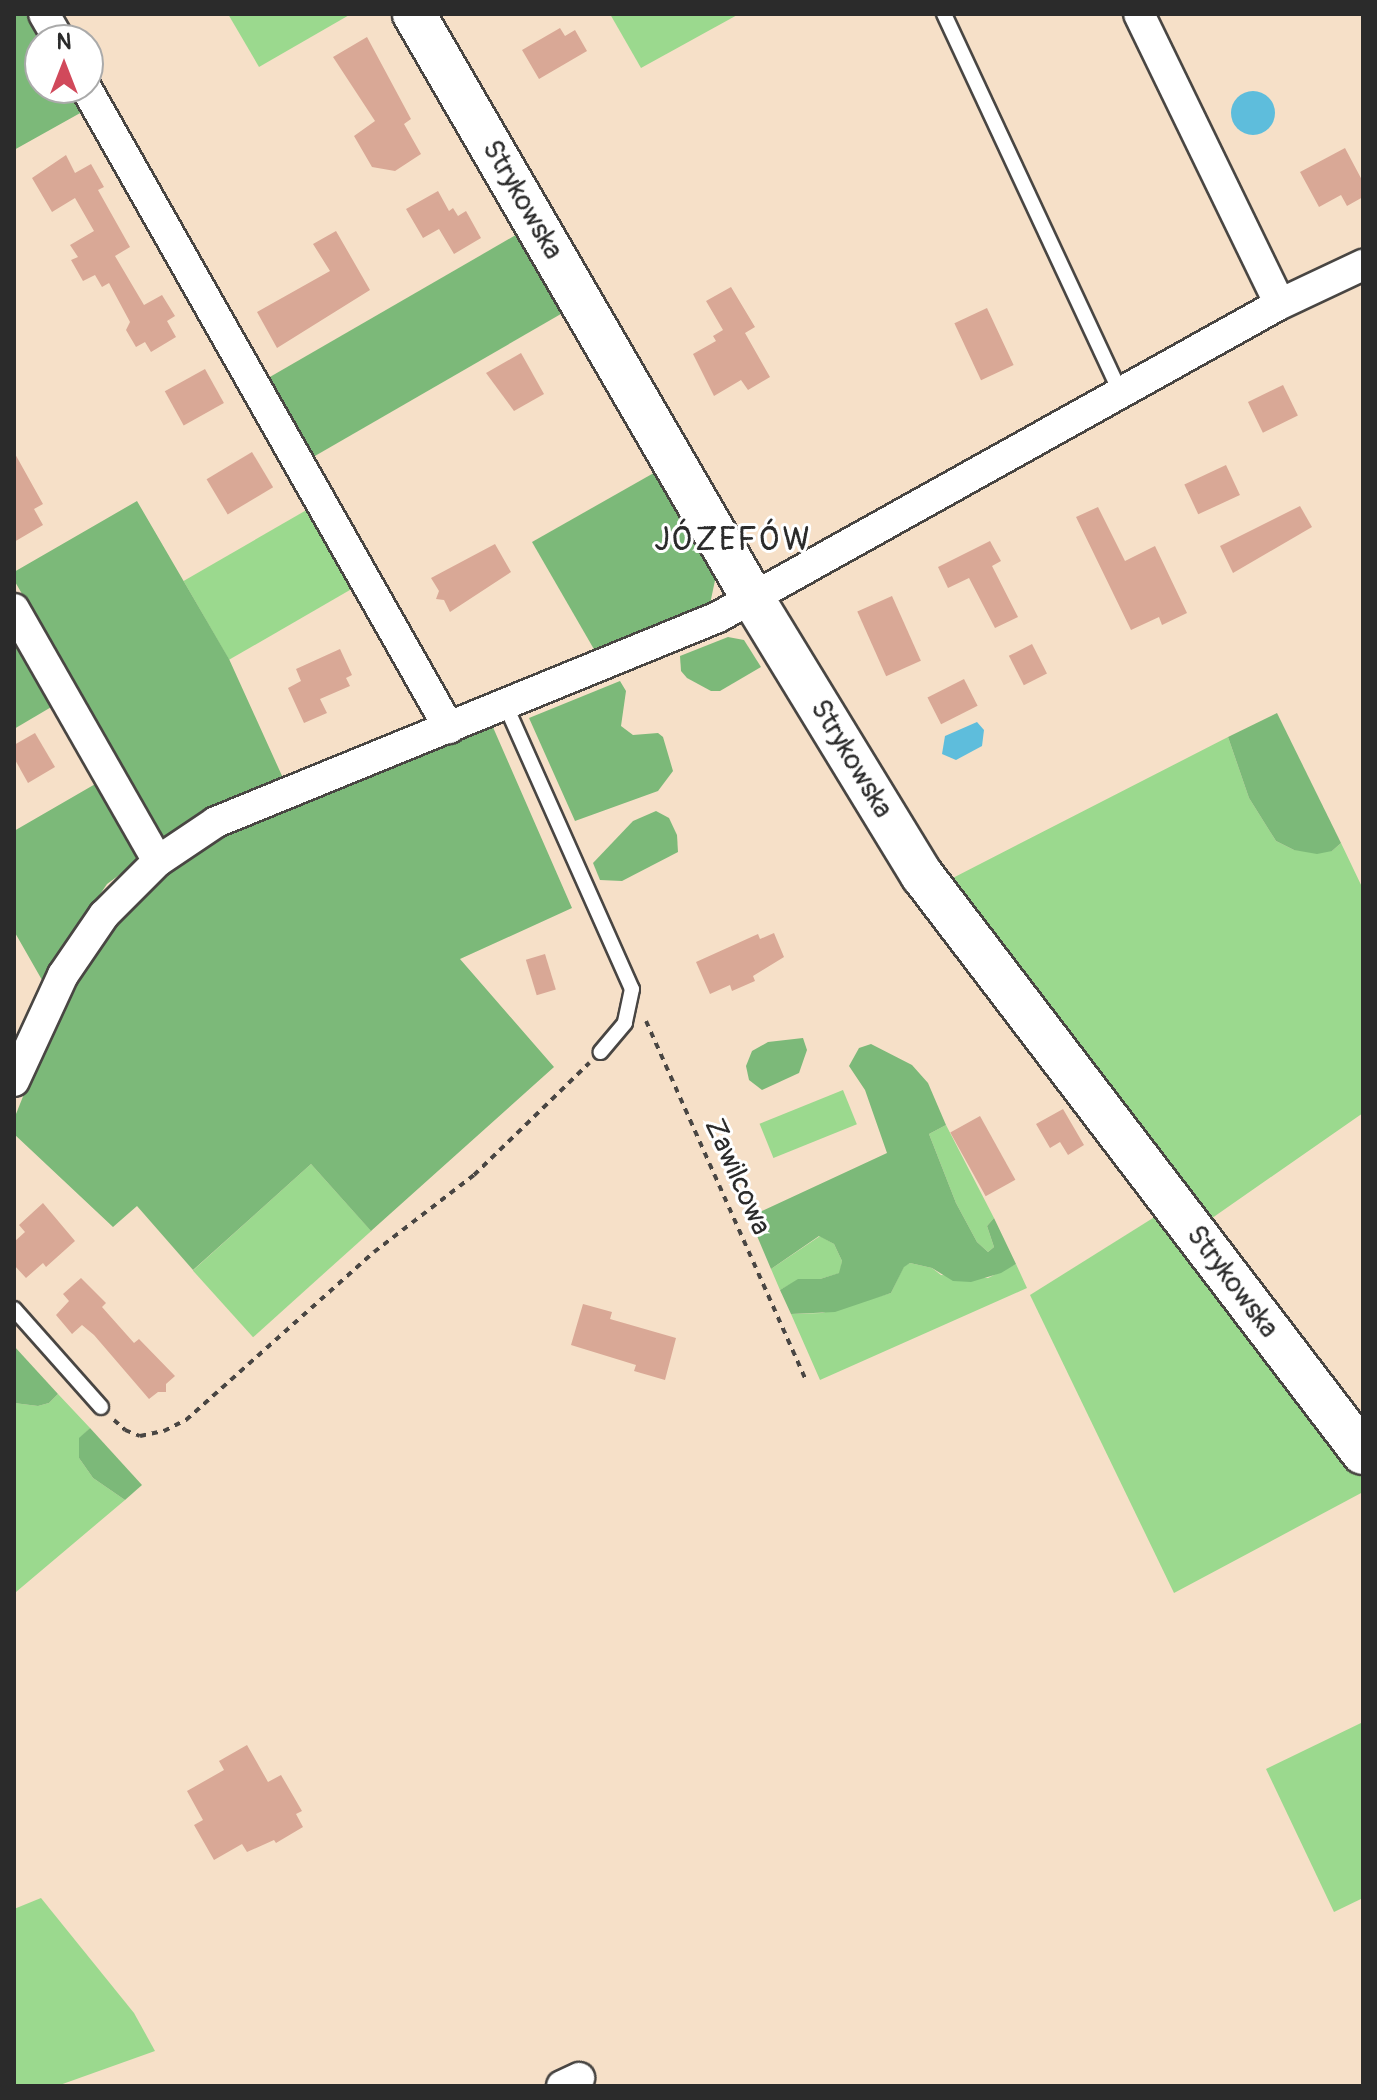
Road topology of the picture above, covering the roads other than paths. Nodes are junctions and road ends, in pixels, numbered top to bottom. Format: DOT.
graph roads {
  1 [pos="414,14"];
  2 [pos="944,14"];
  3 [pos="1139,14"];
  4 [pos="95,104"];
  5 [pos="1363,265"];
  6 [pos="1280,304"];
  7 [pos="1120,392"];
  8 [pos="752,597"];
  9 [pos="14,609"];
  10 [pos="505,704"];
  11 [pos="449,728"];
  12 [pos="158,861"];
  13 [pos="601,1052"];
  14 [pos="14,1081"];
  15 [pos="14,1309"];
  16 [pos="101,1407"];
  17 [pos="1363,1453"];
  1 -- 8 [label="street, Strykowska"];
  2 -- 7 [label="lane"];
  3 -- 6 [label="street"];
  4 -- 11 [label="street"];
  5 -- 6 [label="street"];
  6 -- 7 [label="street"];
  7 -- 8 [label="street"];
  8 -- 10 [label="street"];
  8 -- 17 [label="street, Strykowska"];
  9 -- 12 [label="street"];
  10 -- 11 [label="street"];
  10 -- 13 [label="lane"];
  11 -- 12 [label="street"];
  12 -- 14 [label="street"];
  15 -- 16 [label="lane"];
}
